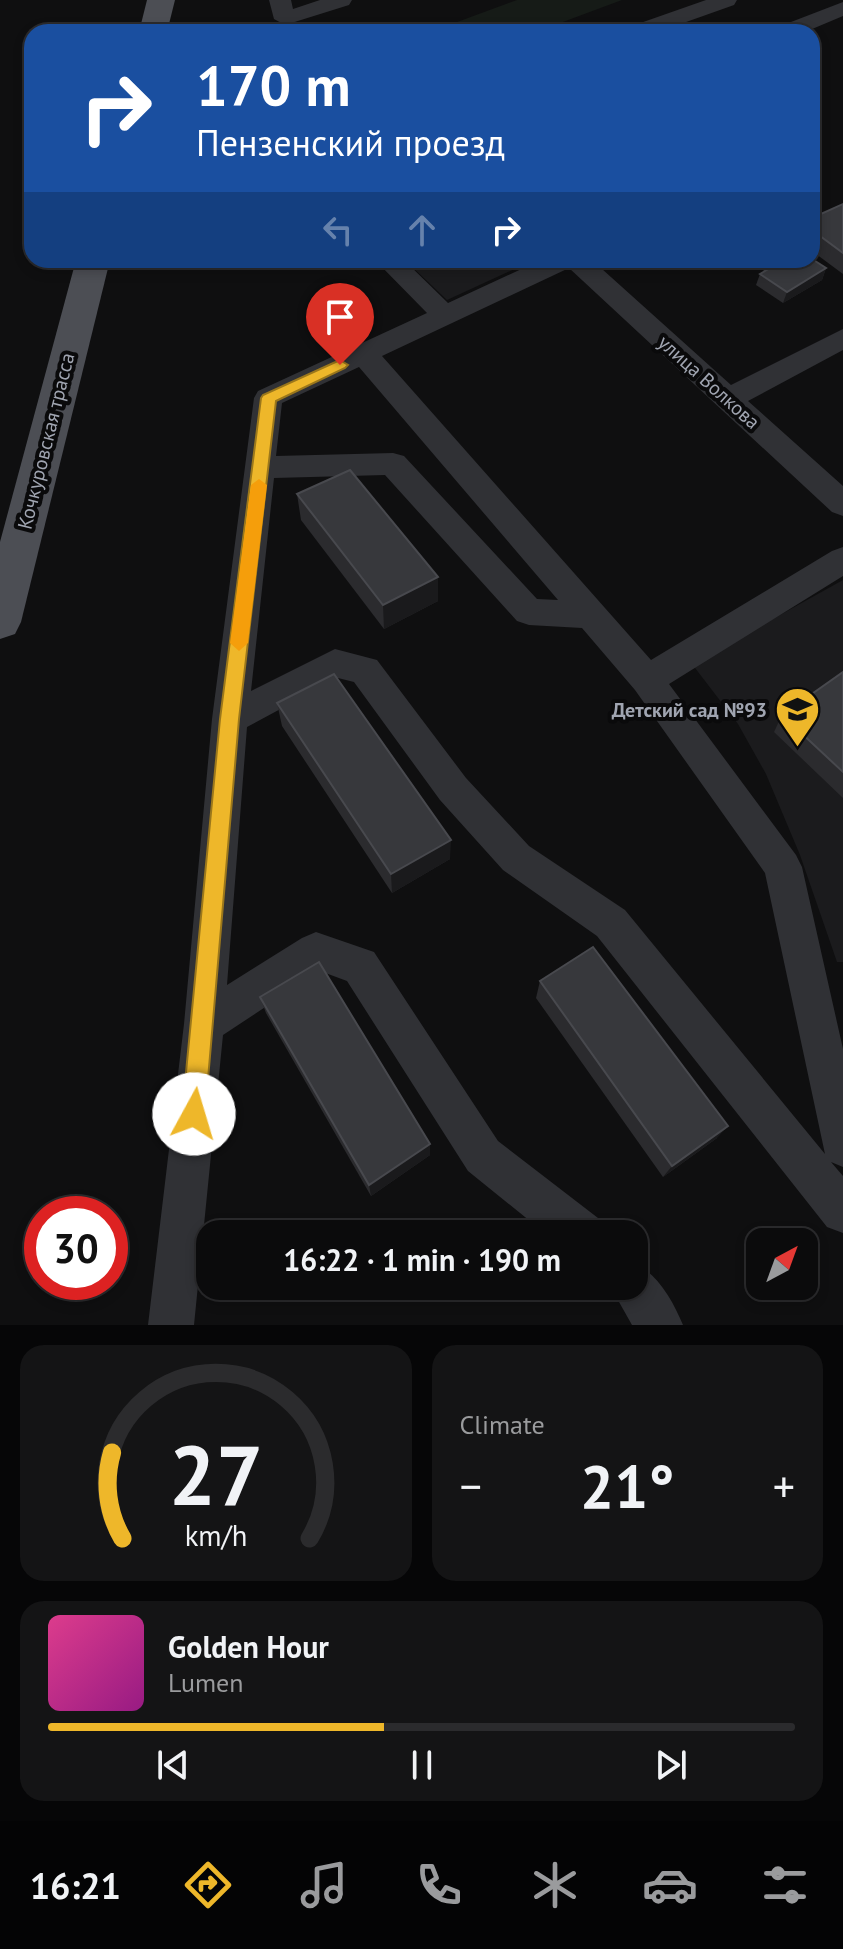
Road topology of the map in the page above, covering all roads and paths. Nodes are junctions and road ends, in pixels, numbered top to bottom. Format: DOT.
graph roads {
  1 [pos="161,0"];
  2 [pos="341,0"];
  3 [pos="726,0"];
  4 [pos="843,8"];
  5 [pos="289,17"];
  6 [pos="155,24"];
  7 [pos="659,24"];
  8 [pos="805,24"];
  9 [pos="91,268"];
  10 [pos="102,268"];
  11 [pos="396,268"];
  12 [pos="546,268"];
  13 [pos="585,268"];
  14 [pos="446,316"];
  15 [pos="843,338"];
  16 [pos="364,354"];
  17 [pos="68,357"];
  18 [pos="728,399"];
  19 [pos="261,467"];
  20 [pos="843,504"];
  21 [pos="843,560"];
  22 [pos="588,615"];
  23 [pos="0,622"];
  24 [pos="647,680"];
  25 [pos="230,719"];
  26 [pos="204,1024"];
  27 [pos="831,1033"];
  28 [pos="843,1141"];
  29 [pos="843,1211"];
  30 [pos="564,1220"];
  31 [pos="643,1300"];
  32 [pos="171,1325"];
  33 [pos="660,1325"];
  1 -- 6 [label="main road"];
  2 -- 5 [label="street"];
  3 -- 7 [label="street"];
  4 -- 8 [label="street"];
  9 -- 17 [label="main road, Кочкуровская трасса"];
  10 -- 17 [label="street"];
  11 -- 14 [label="street"];
  12 -- 14 [label="street"];
  13 -- 18 [label="street, улица Волкова"];
  14 -- 16 [label="street"];
  15 -- 18 [label="street"];
  16 -- 19 [label="street"];
  16 -- 22 [label="street"];
  17 -- 23 [label="main road, Кочкуровская трасса"];
  18 -- 20 [label="street, улица Волкова"];
  19 -- 22 [label="street"];
  19 -- 25 [label="street"];
  21 -- 24 [label="street"];
  22 -- 24 [label="street"];
  24 -- 27 [label="street"];
  25 -- 26 [label="street"];
  25 -- 29 [label="street"];
  26 -- 30 [label="street"];
  26 -- 32 [label="street"];
  27 -- 28 [label="street"];
  31 -- 33 [label="street"];
}
